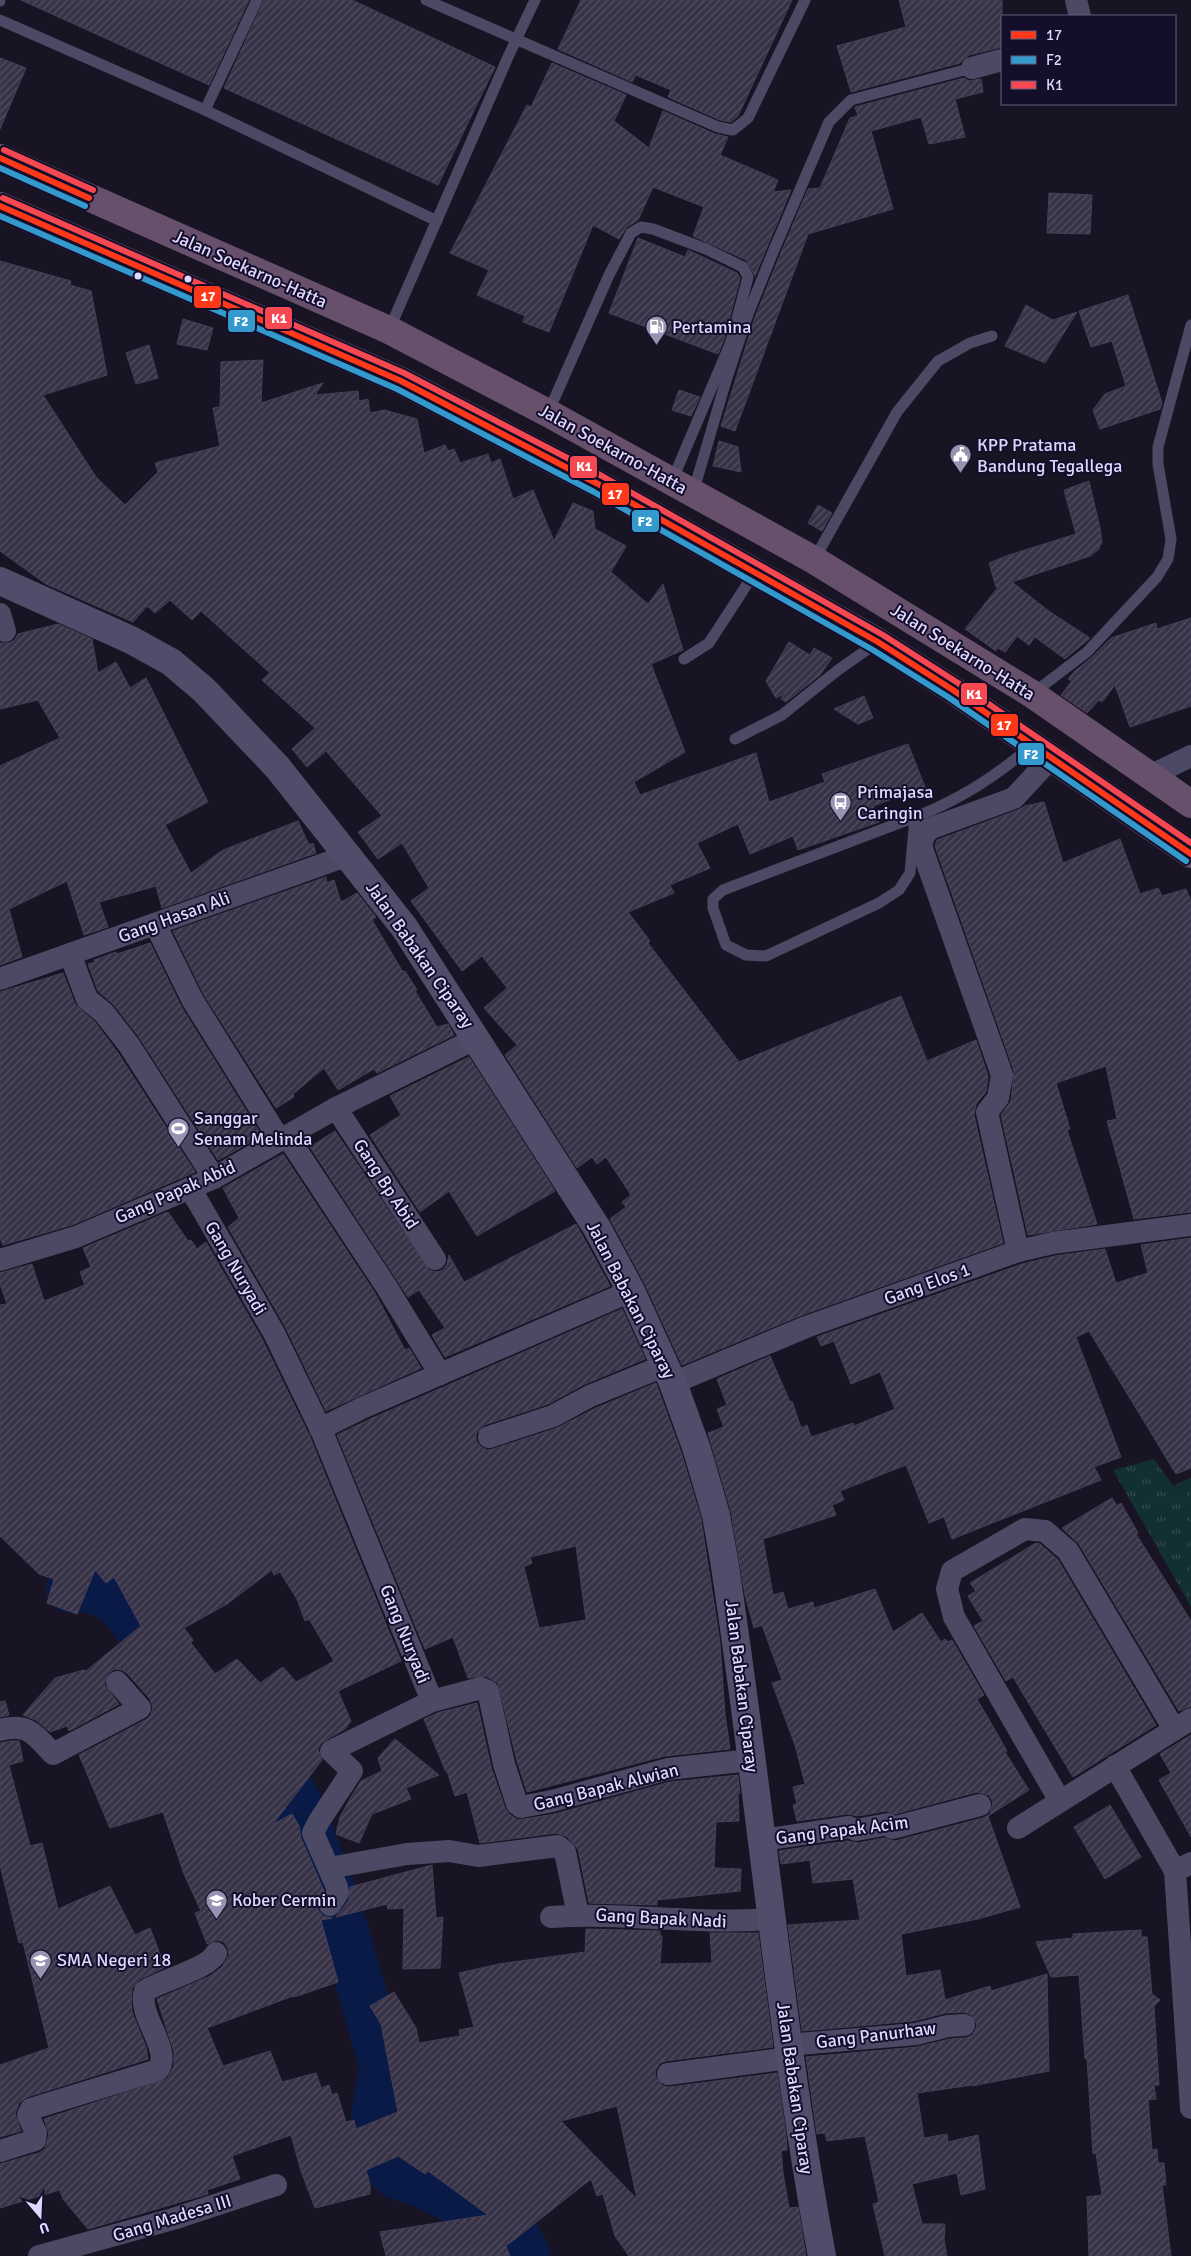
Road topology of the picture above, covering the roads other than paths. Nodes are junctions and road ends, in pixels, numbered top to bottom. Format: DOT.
graph roads {
  1 [pos="257,0"];
  2 [pos="426,0"];
  3 [pos="536,0"];
  4 [pos="805,0"];
  5 [pos="1076,0"];
  6 [pos="1080,15"];
  7 [pos="0,20"];
  8 [pos="516,40"];
  9 [pos="1001,60"];
  10 [pos="972,68"];
  11 [pos="205,110"];
  12 [pos="0,158"];
  13 [pos="0,206"];
  14 [pos="437,221"];
  15 [pos="1191,325"];
  16 [pos="389,330"];
  17 [pos="992,336"];
  18 [pos="548,413"];
  19 [pos="682,487"];
  20 [pos="814,560"];
  21 [pos="756,572"];
  22 [pos="0,581"];
  23 [pos="878,642"];
  24 [pos="684,659"];
  25 [pos="1032,694"];
  26 [pos="735,739"];
  27 [pos="1042,751"];
  28 [pos="1191,756"];
  29 [pos="1152,775"];
  30 [pos="1191,804"];
  31 [pos="915,817"];
  32 [pos="1191,854"];
  33 [pos="349,855"];
  34 [pos="155,924"];
  35 [pos="70,954"];
  36 [pos="0,979"];
  37 [pos="477,1038"];
  38 [pos="336,1108"];
  39 [pos="284,1138"];
  40 [pos="214,1178"];
  41 [pos="190,1188"];
  42 [pos="1191,1225"];
  43 [pos="1018,1251"];
  44 [pos="435,1259"];
  45 [pos="0,1260"];
  46 [pos="631,1291"];
  47 [pos="440,1374"];
  48 [pos="670,1374"];
  49 [pos="320,1429"];
  50 [pos="489,1437"];
  51 [pos="117,1682"];
  52 [pos="432,1701"];
  53 [pos="1183,1724"];
  54 [pos="0,1730"];
  55 [pos="751,1760"];
  56 [pos="1116,1766"];
  57 [pos="1060,1801"];
  58 [pos="980,1805"];
  59 [pos="521,1807"];
  60 [pos="1018,1828"];
  61 [pos="762,1840"];
  62 [pos="1183,1867"];
  63 [pos="329,1868"];
  64 [pos="334,1899"];
  65 [pos="578,1915"];
  66 [pos="551,1917"];
  67 [pos="772,1918"];
  68 [pos="216,1953"];
  69 [pos="964,2025"];
  70 [pos="788,2052"];
  71 [pos="668,2074"];
  72 [pos="1191,2108"];
  73 [pos="0,2151"];
  74 [pos="276,2185"];
  75 [pos="62,2252"];
  76 [pos="39,2256"];
  77 [pos="822,2256"];
  1 -- 11 [label="lane"];
  2 -- 8 [label="lane"];
  3 -- 8 [label="lane"];
  4 -- 8 [label="lane"];
  5 -- 6 [label="street"];
  7 -- 11 [label="lane"];
  8 -- 14 [label="lane"];
  9 -- 10 [label="street"];
  10 -- 19 [label="lane"];
  11 -- 14 [label="lane"];
  12 -- 16 [label="highway, Jalan Soekarno-Hatta"];
  13 -- 21 [label="highway, Jalan Soekarno-Hatta"];
  14 -- 16 [label="lane"];
  15 -- 25 [label="lane"];
  16 -- 18 [label="highway, Jalan Soekarno-Hatta"];
  17 -- 20 [label="lane"];
  18 -- 19 [label="highway, Jalan Soekarno-Hatta"];
  18 -- 19 [label="lane"];
  19 -- 20 [label="highway, Jalan Soekarno-Hatta"];
  20 -- 25 [label="highway, Jalan Soekarno-Hatta"];
  21 -- 23 [label="highway, Jalan Soekarno-Hatta"];
  21 -- 24 [label="lane"];
  22 -- 33 [label="street, Jalan Babakan Ciparay"];
  23 -- 26 [label="lane"];
  23 -- 27 [label="highway, Jalan Soekarno-Hatta"];
  25 -- 29 [label="highway, Jalan Soekarno-Hatta"];
  27 -- 31 [label="lane"];
  27 -- 32 [label="highway, Jalan Soekarno-Hatta"];
  27 -- 43 [label="street"];
  28 -- 29 [label="street"];
  29 -- 30 [label="highway, Jalan Soekarno-Hatta"];
  31 -- 31 [label="lane"];
  33 -- 34 [label="street, Gang Hasan Ali"];
  33 -- 37 [label="street, Jalan Babakan Ciparay"];
  34 -- 35 [label="street, Gang Hasan Ali"];
  34 -- 39 [label="street"];
  35 -- 36 [label="street, Gang Hasan Ali"];
  35 -- 40 [label="street"];
  37 -- 38 [label="street, Gang Papak Abid"];
  37 -- 46 [label="street, Jalan Babakan Ciparay"];
  38 -- 39 [label="street, Gang Papak Abid"];
  38 -- 44 [label="street, Gang Bp Abid"];
  39 -- 40 [label="street, Gang Papak Abid"];
  39 -- 47 [label="street"];
  40 -- 41 [label="street, Gang Papak Abid"];
  41 -- 45 [label="street, Gang Papak Abid"];
  41 -- 49 [label="street, Gang Nuryadi"];
  42 -- 43 [label="street, Gang Elos 1"];
  43 -- 48 [label="street, Gang Elos 1"];
  46 -- 47 [label="street"];
  46 -- 48 [label="street, Jalan Babakan Ciparay"];
  47 -- 49 [label="street"];
  48 -- 50 [label="street, Gang Elos 1"];
  48 -- 55 [label="street, Jalan Babakan Ciparay"];
  49 -- 52 [label="street, Gang Nuryadi"];
  51 -- 54 [label="street"];
  52 -- 59 [label="street, Gang Nuryadi"];
  52 -- 63 [label="street"];
  53 -- 56 [label="street"];
  53 -- 57 [label="street"];
  55 -- 59 [label="street, Gang Bapak Alwian"];
  55 -- 61 [label="street, Jalan Babakan Ciparay"];
  56 -- 57 [label="street"];
  56 -- 62 [label="street"];
  57 -- 60 [label="street"];
  58 -- 61 [label="street, Gang Papak Acim"];
  61 -- 67 [label="street, Jalan Babakan Ciparay"];
  62 -- 72 [label="street"];
  63 -- 64 [label="street"];
  63 -- 65 [label="street"];
  65 -- 66 [label="street, Gang Bapak Nadi"];
  65 -- 67 [label="street, Gang Bapak Nadi"];
  67 -- 70 [label="street, Jalan Babakan Ciparay"];
  68 -- 73 [label="street"];
  69 -- 70 [label="street, Gang Panurhaw"];
  70 -- 71 [label="street, Gang Panurhaw"];
  70 -- 77 [label="street, Jalan Babakan Ciparay"];
  74 -- 75 [label="street, Gang Madesa III"];
  75 -- 76 [label="street, Gang Madesa III"];
}
